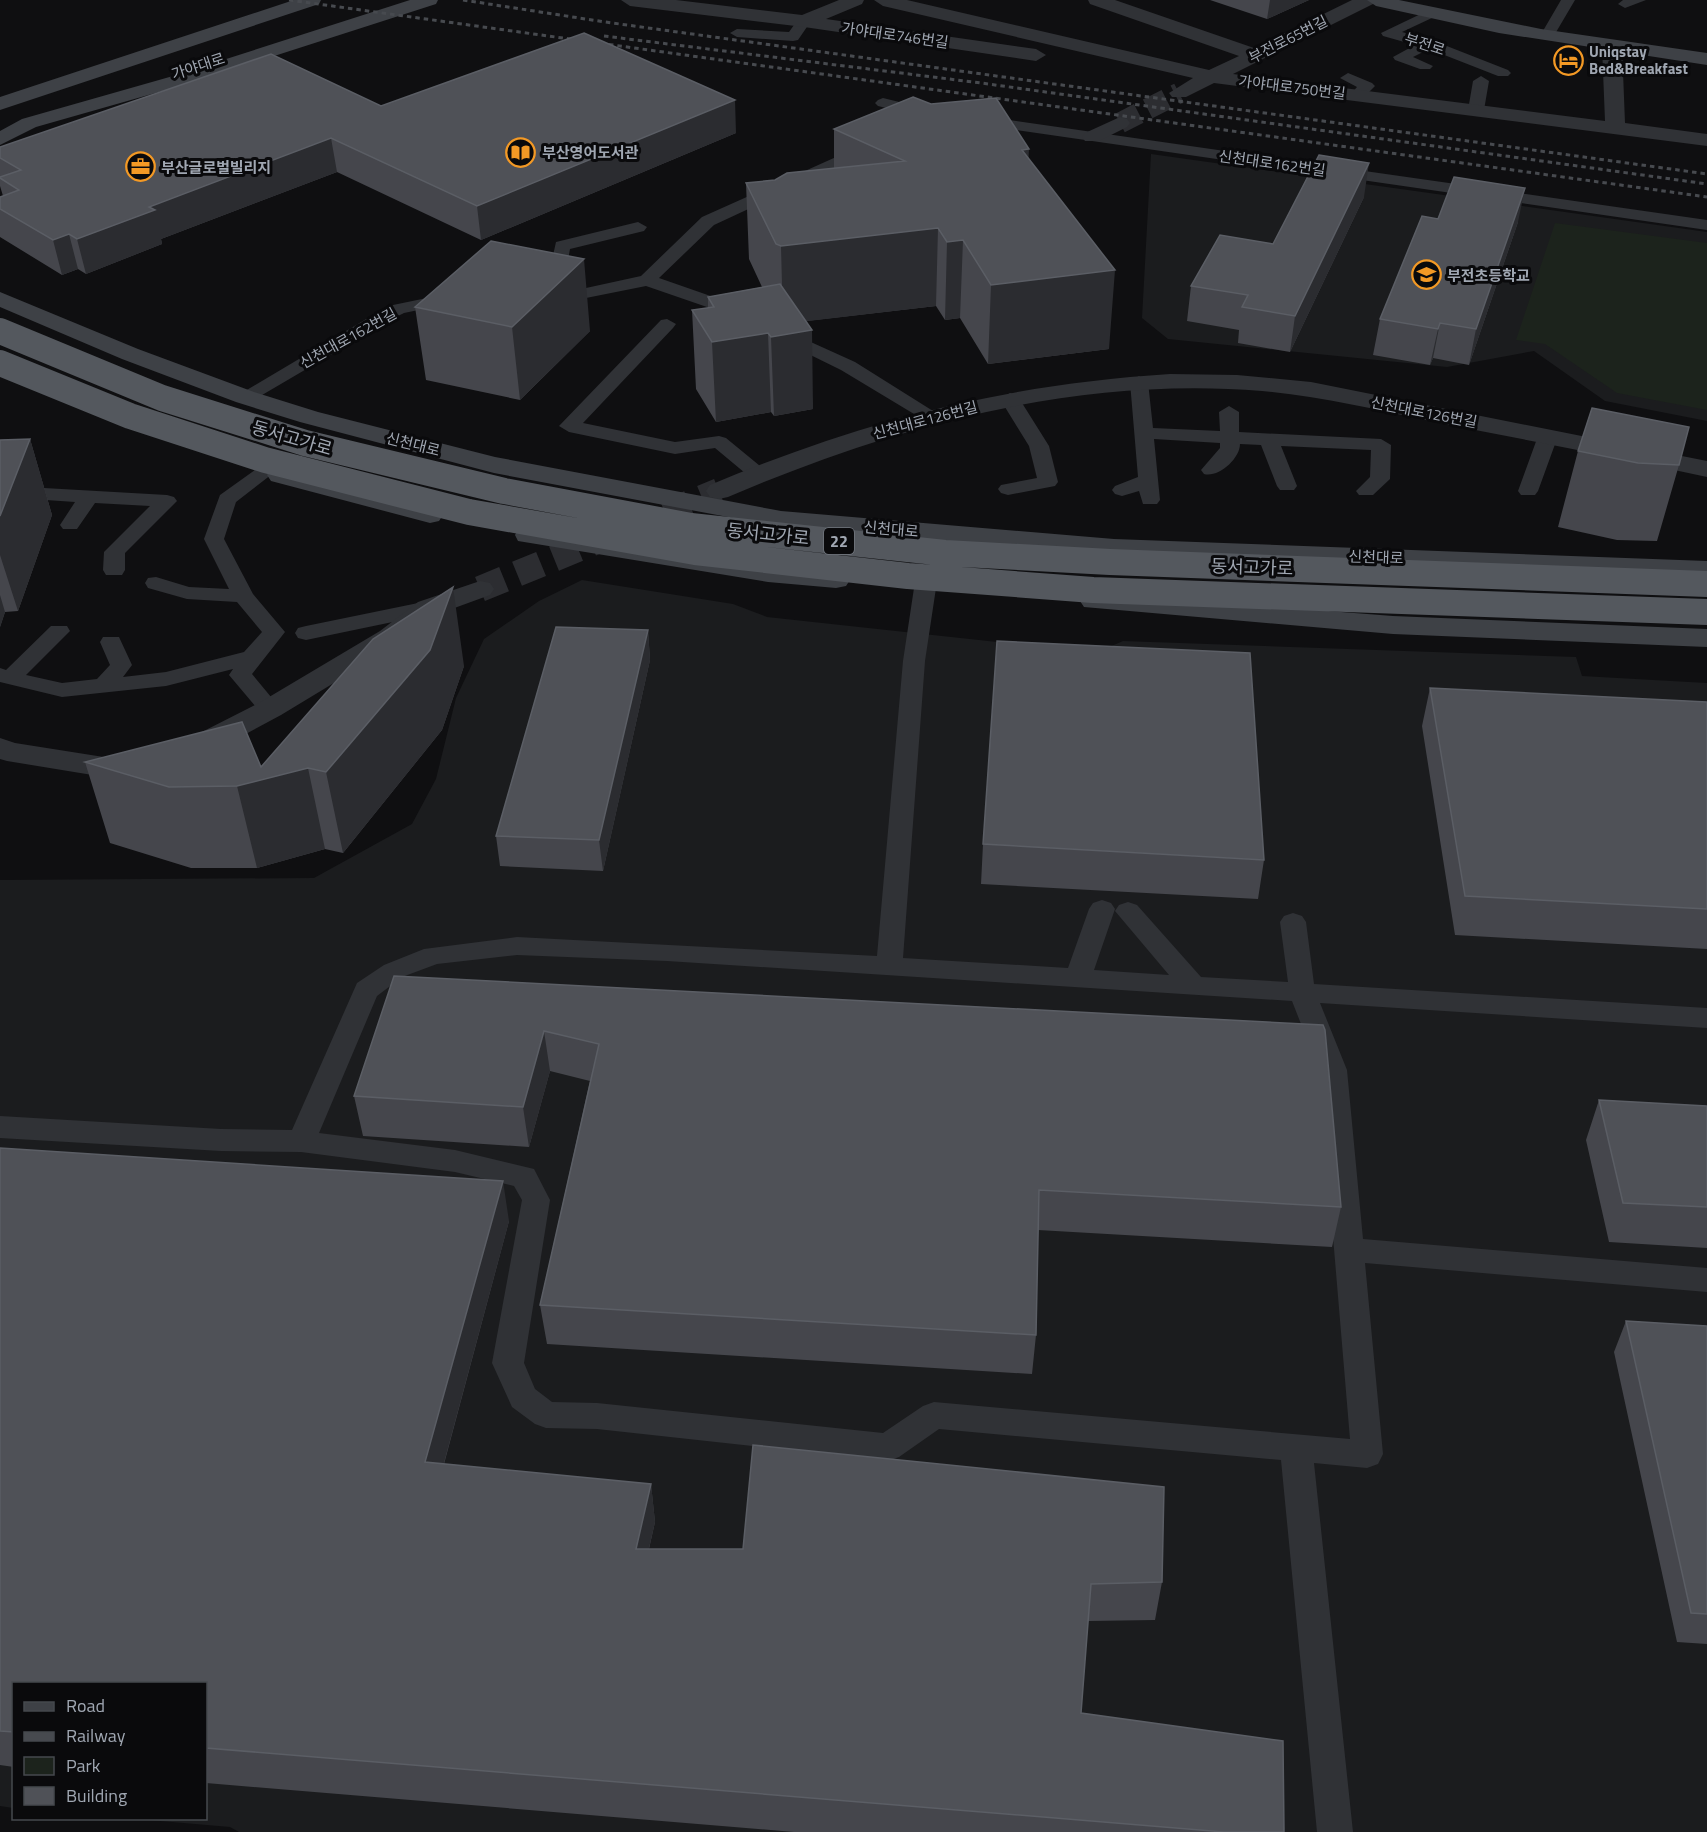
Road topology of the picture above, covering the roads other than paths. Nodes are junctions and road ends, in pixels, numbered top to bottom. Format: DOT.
graph roads {
  1 [pos="284,0"];
  2 [pos="312,0"];
  3 [pos="396,0"];
  4 [pos="429,0"];
  5 [pos="630,0"];
  6 [pos="855,0"];
  7 [pos="883,0"];
  8 [pos="1097,0"];
  9 [pos="1366,0"];
  10 [pos="1377,0"];
  11 [pos="1568,0"];
  12 [pos="1429,14"];
  13 [pos="804,21"];
  14 [pos="737,33"];
  15 [pos="1547,36"];
  16 [pos="1429,45"];
  17 [pos="1612,46"];
  18 [pos="1256,55"];
  19 [pos="1707,59"];
  20 [pos="1160,65"];
  21 [pos="1425,66"];
  22 [pos="1503,73"];
  23 [pos="1212,77"];
  24 [pos="1481,81"];
  25 [pos="1179,93"];
  26 [pos="4,103"];
  27 [pos="883,103"];
  28 [pos="1476,110"];
  29 [pos="967,121"];
  30 [pos="29,123"];
  31 [pos="1120,123"];
  32 [pos="1615,128"];
  33 [pos="913,129"];
  34 [pos="0,133"];
  35 [pos="1092,136"];
  36 [pos="0,139"];
  37 [pos="1707,140"];
  38 [pos="883,141"];
  39 [pos="1707,225"];
  40 [pos="638,227"];
  41 [pos="647,280"];
  42 [pos="470,295"];
  43 [pos="0,299"];
  44 [pos="667,324"];
  45 [pos="0,331"];
  46 [pos="0,363"];
  47 [pos="0,373"];
  48 [pos="1139,382"];
  49 [pos="245,397"];
  50 [pos="1010,399"];
  51 [pos="1229,412"];
  52 [pos="931,416"];
  53 [pos="1143,433"];
  54 [pos="1548,436"];
  55 [pos="1229,438"];
  56 [pos="1269,440"];
  57 [pos="1707,469"];
  58 [pos="266,471"];
  59 [pos="1211,471"];
  60 [pos="758,474"];
  61 [pos="1287,486"];
  62 [pos="1008,489"];
  63 [pos="1122,490"];
  64 [pos="719,491"];
  65 [pos="1366,491"];
  66 [pos="1528,491"];
  67 [pos="89,496"];
  68 [pos="0,510"];
  69 [pos="70,525"];
  70 [pos="1707,569"];
  71 [pos="114,570"];
  72 [pos="156,583"];
  73 [pos="1707,584"];
  74 [pos="925,588"];
  75 [pos="480,589"];
  76 [pos="243,596"];
  77 [pos="428,608"];
  78 [pos="1707,612"];
  79 [pos="59,631"];
  80 [pos="306,633"];
  81 [pos="1707,638"];
  82 [pos="111,642"];
  83 [pos="252,657"];
  84 [pos="5,676"];
  85 [pos="104,686"];
  86 [pos="270,709"];
  87 [pos="0,747"];
  88 [pos="1102,909"];
  89 [pos="1128,911"];
  90 [pos="1293,922"];
  91 [pos="889,965"];
  92 [pos="1078,978"];
  93 [pos="1193,985"];
  94 [pos="1302,992"];
  95 [pos="1707,1018"];
  96 [pos="0,1127"];
  97 [pos="301,1141"];
  98 [pos="1349,1250"];
  99 [pos="1707,1280"];
  100 [pos="1296,1448"];
  101 [pos="1335,1832"];
  1 -- 26 [label="main road"];
  2 -- 26 [label="main road, 가야대로"];
  3 -- 30 [label="main road, 가야대로"];
  4 -- 30 [label="main road"];
  5 -- 13 [label="street, 가야대로746번길"];
  6 -- 13 [label="street"];
  7 -- 20 [label="street, 가야대로750번길"];
  8 -- 18 [label="street"];
  9 -- 18 [label="street, 부전로65번길"];
  10 -- 12 [label="main road, 부전로"];
  11 -- 15 [label="lane"];
  12 -- 15 [label="main road, 부전로"];
  12 -- 16 [label="lane, 부전로"];
  13 -- 14 [label="lane"];
  13 -- 20 [label="street, 가야대로746번길"];
  15 -- 17 [label="main road, 부전로"];
  16 -- 21 [label="lane"];
  16 -- 22 [label="lane, 부전로"];
  17 -- 19 [label="main road, 부전로"];
  17 -- 32 [label="street"];
  18 -- 23 [label="street, 부전로65번길"];
  20 -- 23 [label="street, 가야대로750번길"];
  23 -- 25 [label="street, 부전로65번길"];
  23 -- 28 [label="street, 가야대로750번길"];
  24 -- 28 [label="lane"];
  27 -- 33 [label="lane"];
  28 -- 32 [label="street, 가야대로750번길"];
  29 -- 35 [label="lane, 신천대로162번길"];
  30 -- 34 [label="main road, 가야대로"];
  30 -- 36 [label="main road"];
  31 -- 35 [label="street"];
  32 -- 37 [label="street, 가야대로750번길"];
  35 -- 39 [label="lane, 신천대로162번길"];
  38 -- 41 [label="lane"];
  40 -- 41 [label="lane"];
  41 -- 52 [label="lane"];
  42 -- 49 [label="lane, 신천대로162번길"];
  43 -- 49 [label="main road, 신천대로"];
  44 -- 60 [label="lane"];
  45 -- 73 [label="highway, 동서고가로 / 22, bridge"];
  46 -- 78 [label="highway, 동서고가로 / 22, bridge"];
  47 -- 58 [label="main road"];
  48 -- 50 [label="street, 신천대로126번길"];
  48 -- 53 [label="lane"];
  48 -- 54 [label="street, 신천대로126번길"];
  49 -- 70 [label="main road, 신천대로"];
  50 -- 52 [label="street, 신천대로126번길"];
  50 -- 62 [label="lane"];
  51 -- 55 [label="lane"];
  52 -- 60 [label="street, 신천대로126번길"];
  53 -- 55 [label="lane"];
  53 -- 63 [label="lane"];
  54 -- 57 [label="street, 신천대로126번길"];
  54 -- 66 [label="lane"];
  55 -- 56 [label="lane"];
  55 -- 59 [label="lane"];
  56 -- 61 [label="lane"];
  56 -- 65 [label="lane"];
  58 -- 74 [label="main road"];
  58 -- 76 [label="lane"];
  60 -- 64 [label="street, 신천대로126번길"];
  67 -- 68 [label="lane"];
  67 -- 69 [label="lane"];
  67 -- 71 [label="lane"];
  72 -- 76 [label="lane"];
  74 -- 81 [label="main road"];
  74 -- 91 [label="lane"];
  75 -- 77 [label="street"];
  76 -- 83 [label="lane"];
  77 -- 80 [label="lane"];
  77 -- 86 [label="street"];
  79 -- 84 [label="lane"];
  82 -- 85 [label="lane"];
  83 -- 85 [label="lane"];
  83 -- 86 [label="lane"];
  84 -- 85 [label="lane"];
  86 -- 87 [label="street"];
  88 -- 92 [label="lane"];
  89 -- 93 [label="lane"];
  90 -- 94 [label="lane"];
  91 -- 92 [label="lane"];
  91 -- 97 [label="lane"];
  92 -- 93 [label="lane"];
  93 -- 94 [label="lane"];
  94 -- 95 [label="lane"];
  94 -- 98 [label="lane"];
  96 -- 97 [label="lane"];
  97 -- 100 [label="lane"];
  98 -- 99 [label="lane"];
  98 -- 100 [label="lane"];
  100 -- 101 [label="lane"];
}
